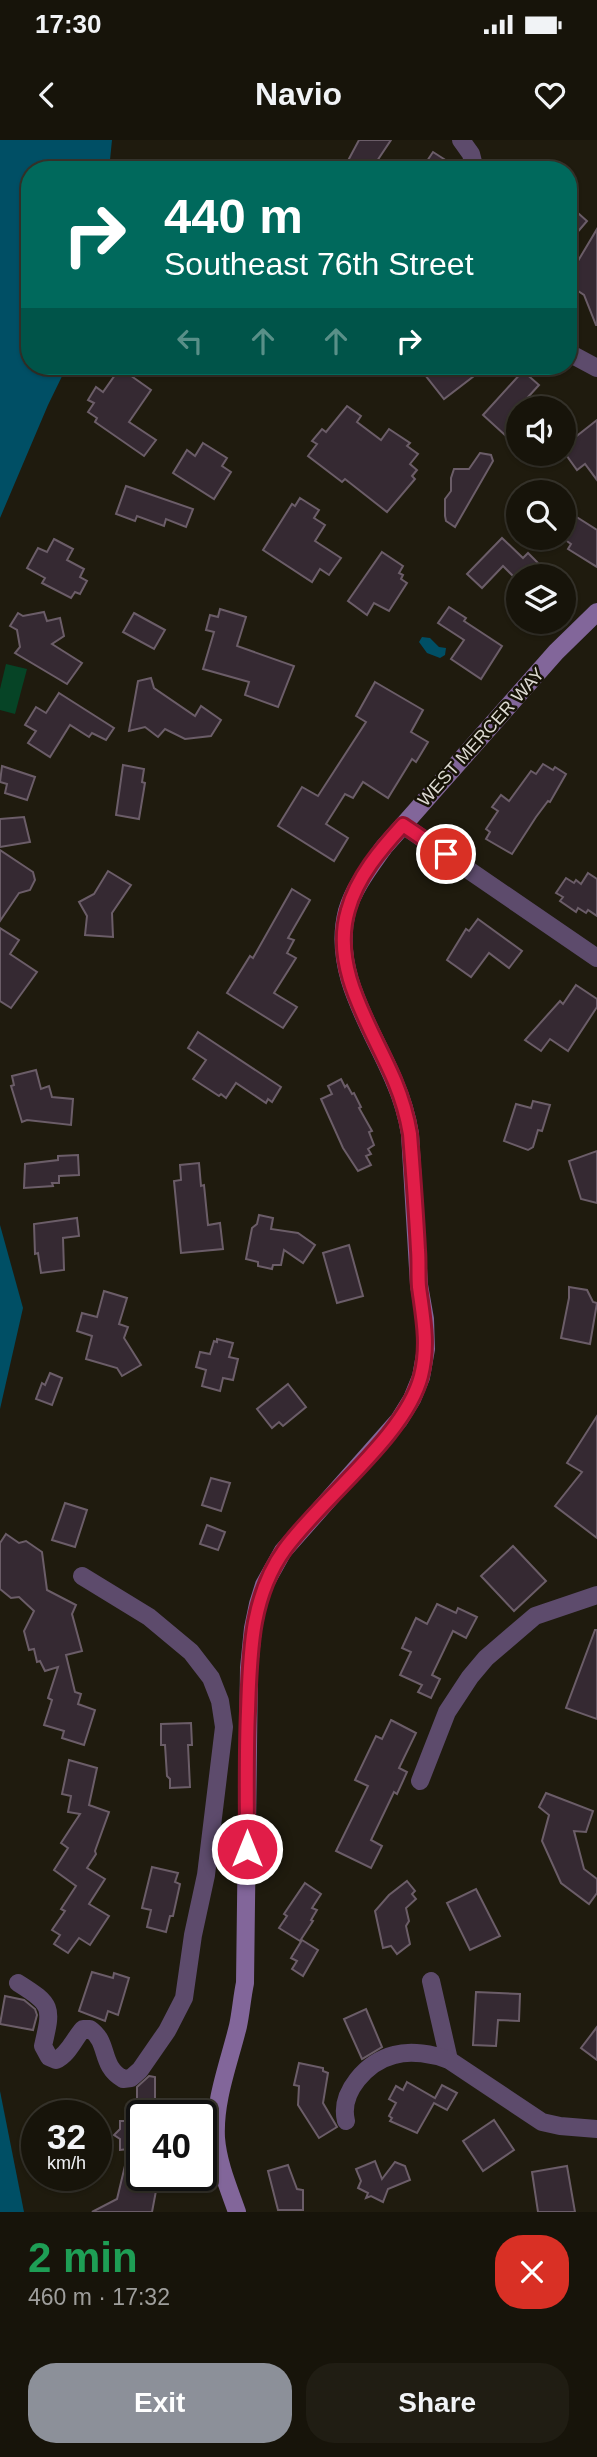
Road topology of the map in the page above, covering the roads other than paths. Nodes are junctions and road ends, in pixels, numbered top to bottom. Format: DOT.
graph roads {
  1 [pos="461,140"];
  2 [pos="473,161"];
  3 [pos="577,357"];
  4 [pos="597,368"];
  5 [pos="597,612"];
  6 [pos="403,825"];
  7 [pos="597,958"];
  8 [pos="82,1576"];
  9 [pos="597,1595"];
  10 [pos="224,1727"];
  11 [pos="247,1727"];
  12 [pos="420,1781"];
  13 [pos="431,1981"];
  14 [pos="18,1983"];
  15 [pos="449,2060"];
  16 [pos="346,2121"];
  17 [pos="597,2129"];
  18 [pos="237,2212"];
  1 -- 2 [label="street"];
  3 -- 4 [label="street"];
  5 -- 6 [label="street, WEST MERCER WAY"];
  6 -- 7 [label="street"];
  6 -- 11 [label="street, WEST MERCER WAY"];
  8 -- 10 [label="street"];
  9 -- 12 [label="street"];
  10 -- 11 [label="street"];
  10 -- 14 [label="street"];
  11 -- 18 [label="street, WEST MERCER WAY"];
  13 -- 15 [label="street"];
  15 -- 16 [label="street"];
  15 -- 17 [label="street"];
}
